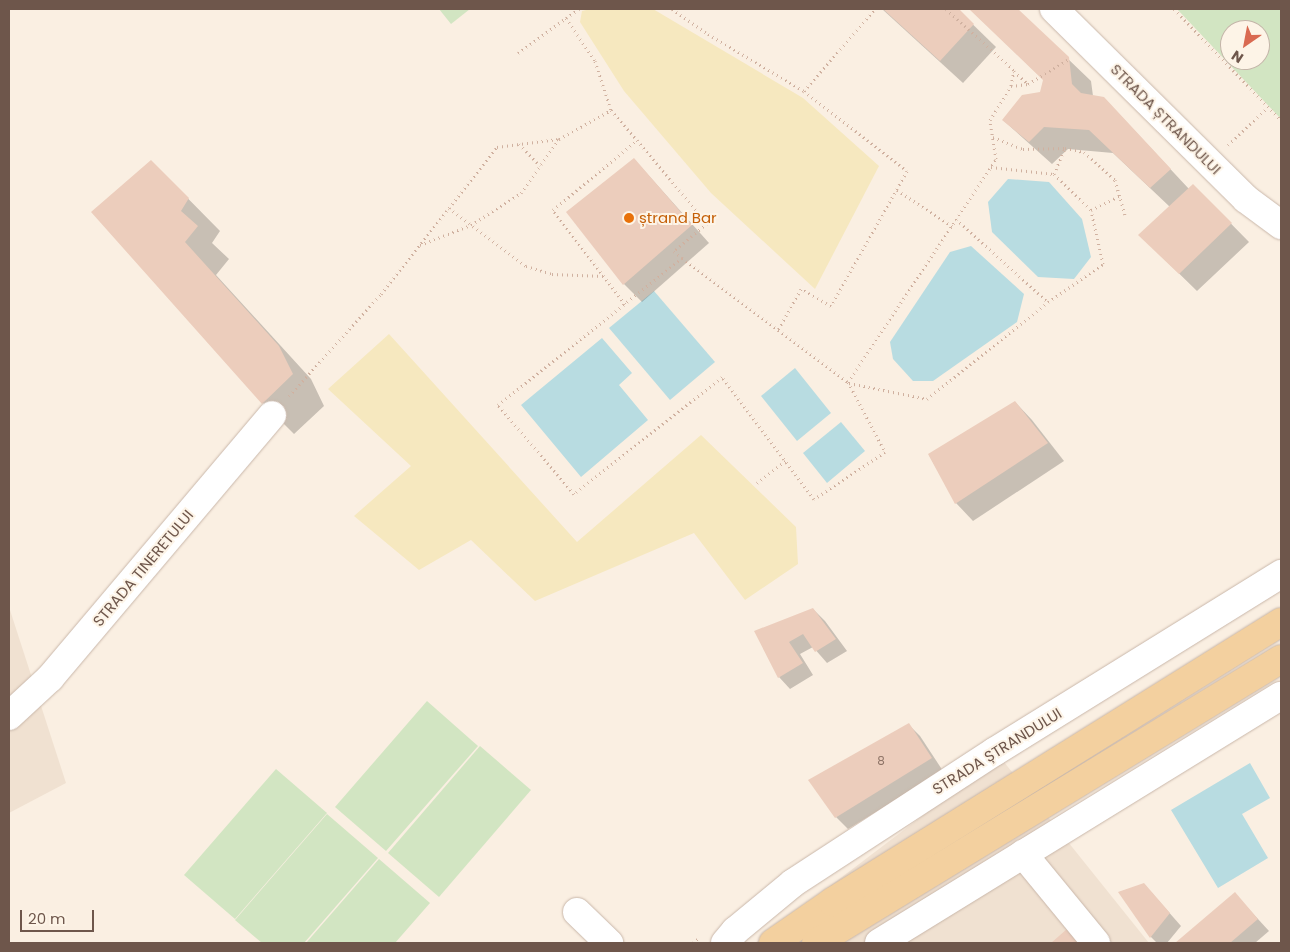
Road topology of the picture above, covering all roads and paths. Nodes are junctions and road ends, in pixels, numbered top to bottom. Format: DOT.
graph roads {
  1 [pos="579,9"];
  2 [pos="672,9"];
  3 [pos="875,9"];
  4 [pos="946,9"];
  5 [pos="1054,9"];
  6 [pos="1174,9"];
  7 [pos="566,18"];
  8 [pos="1091,46"];
  9 [pos="518,53"];
  10 [pos="1014,70"];
  11 [pos="1028,84"];
  12 [pos="1011,86"];
  13 [pos="804,91"];
  14 [pos="1268,107"];
  15 [pos="612,110"];
  16 [pos="1281,120"];
  17 [pos="993,136"];
  18 [pos="559,139"];
  19 [pos="637,140"];
  20 [pos="519,144"];
  21 [pos="1065,148"];
  22 [pos="1210,162"];
  23 [pos="540,166"];
  24 [pos="991,167"];
  25 [pos="1054,174"];
  26 [pos="897,190"];
  27 [pos="1120,196"];
  28 [pos="448,208"];
  29 [pos="1092,210"];
  30 [pos="1125,215"];
  31 [pos="956,219"];
  32 [pos="471,225"];
  33 [pos="1281,225"];
  34 [pos="952,226"];
  35 [pos="419,245"];
  36 [pos="682,258"];
  37 [pos="604,276"];
  38 [pos="1048,302"];
  39 [pos="625,304"];
  40 [pos="778,330"];
  41 [pos="848,382"];
  42 [pos="272,415"];
  43 [pos="785,461"];
  44 [pos="757,483"];
  45 [pos="1281,574"];
  46 [pos="1281,622"];
  47 [pos="1278,661"];
  48 [pos="1281,696"];
  49 [pos="9,716"];
  50 [pos="1023,854"];
  51 [pos="578,912"];
  52 [pos="609,943"];
  53 [pos="725,943"];
  54 [pos="773,943"];
  55 [pos="816,943"];
  56 [pos="878,943"];
  57 [pos="1096,943"];
  1 -- 7 [label="path"];
  2 -- 13 [label="path"];
  3 -- 13 [label="path"];
  4 -- 10 [label="path"];
  5 -- 8 [label="street, STRADA ȘTRANDULUI"];
  6 -- 14 [label="path"];
  7 -- 9 [label="path"];
  7 -- 15 [label="path"];
  8 -- 11 [label="path"];
  8 -- 22 [label="street, STRADA ȘTRANDULUI"];
  10 -- 11 [label="path"];
  10 -- 12 [label="path"];
  11 -- 12 [label="path"];
  12 -- 17 [label="path"];
  13 -- 26 [label="path"];
  14 -- 16 [label="path"];
  14 -- 22 [label="path"];
  15 -- 18 [label="path"];
  15 -- 19 [label="path"];
  17 -- 21 [label="path"];
  17 -- 24 [label="path"];
  18 -- 20 [label="path"];
  18 -- 23 [label="path"];
  19 -- 36 [label="path"];
  19 -- 37 [label="path"];
  20 -- 23 [label="path"];
  20 -- 28 [label="path"];
  21 -- 25 [label="path"];
  21 -- 27 [label="path"];
  22 -- 33 [label="street, STRADA ȘTRANDULUI"];
  23 -- 32 [label="path"];
  24 -- 25 [label="path"];
  24 -- 31 [label="path"];
  25 -- 29 [label="path"];
  26 -- 34 [label="path"];
  26 -- 40 [label="path"];
  27 -- 29 [label="path"];
  27 -- 30 [label="path"];
  28 -- 32 [label="path"];
  28 -- 35 [label="path"];
  29 -- 38 [label="path"];
  31 -- 34 [label="path"];
  31 -- 38 [label="path"];
  32 -- 35 [label="path"];
  32 -- 37 [label="path"];
  34 -- 41 [label="path"];
  35 -- 42 [label="path"];
  36 -- 39 [label="path"];
  36 -- 40 [label="path"];
  37 -- 39 [label="path"];
  38 -- 41 [label="path"];
  39 -- 43 [label="path"];
  40 -- 41 [label="path"];
  41 -- 43 [label="path"];
  42 -- 49 [label="street, STRADA TINERETULUI"];
  43 -- 44 [label="path"];
  45 -- 53 [label="street, STRADA ȘTRANDULUI"];
  46 -- 54 [label="main road"];
  47 -- 55 [label="main road"];
  48 -- 50 [label="street"];
  50 -- 56 [label="street"];
  50 -- 57 [label="street"];
  51 -- 52 [label="street"];
}
